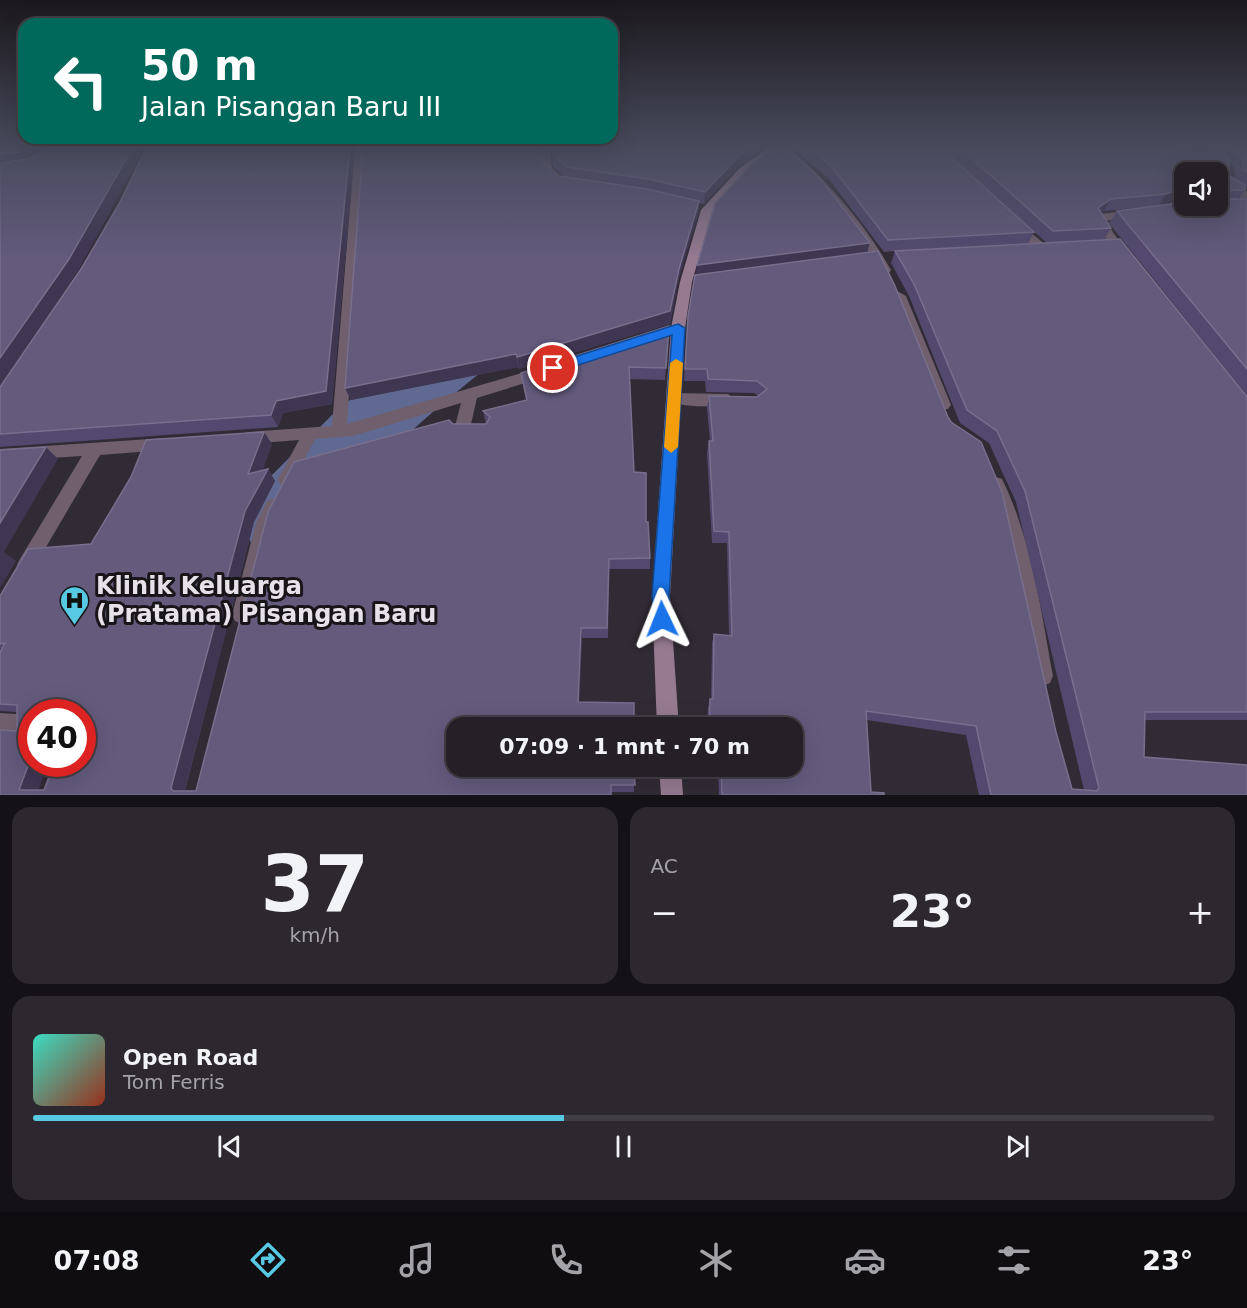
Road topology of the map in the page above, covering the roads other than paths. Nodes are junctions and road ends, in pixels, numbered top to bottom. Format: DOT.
graph roads {
  1 [pos="358,184"];
  2 [pos="565,184"];
  3 [pos="729,184"];
  4 [pos="825,184"];
  5 [pos="572,185"];
  6 [pos="1231,188"];
  7 [pos="1246,194"];
  8 [pos="1228,207"];
  9 [pos="1150,212"];
  10 [pos="1007,216"];
  11 [pos="1064,248"];
  12 [pos="1114,248"];
  13 [pos="1043,249"];
  14 [pos="1022,250"];
  15 [pos="884,257"];
  16 [pos="860,258"];
  17 [pos="558,367"];
  18 [pos="470,394"];
  19 [pos="674,399"];
  20 [pos="743,400"];
  21 [pos="950,423"];
  22 [pos="483,430"];
  23 [pos="346,431"];
  24 [pos="310,434"];
  25 [pos="226,440"];
  26 [pos="178,443"];
  27 [pos="95,449"];
  28 [pos="0,454"];
  29 [pos="991,472"];
  30 [pos="18,580"];
  31 [pos="237,634"];
  32 [pos="1047,697"];
  33 [pos="667,717"];
  34 [pos="0,724"];
  35 [pos="18,725"];
  36 [pos="671,777"];
  37 [pos="672,795"];
  1 -- 23 [label="street"];
  2 -- 5 [label="street"];
  3 -- 19 [label="street"];
  4 -- 15 [label="street"];
  6 -- 7 [label="street"];
  7 -- 8 [label="street"];
  9 -- 12 [label="street"];
  10 -- 13 [label="street"];
  11 -- 13 [label="street"];
  13 -- 14 [label="street"];
  15 -- 16 [label="street"];
  15 -- 21 [label="street"];
  17 -- 18 [label="street"];
  18 -- 22 [label="street"];
  18 -- 23 [label="street"];
  19 -- 20 [label="street"];
  19 -- 33 [label="street"];
  23 -- 24 [label="street"];
  24 -- 25 [label="street"];
  24 -- 31 [label="street"];
  26 -- 27 [label="street"];
  27 -- 28 [label="street"];
  27 -- 30 [label="street"];
  29 -- 32 [label="street"];
  34 -- 35 [label="street"];
  36 -- 37 [label="street"];
}
